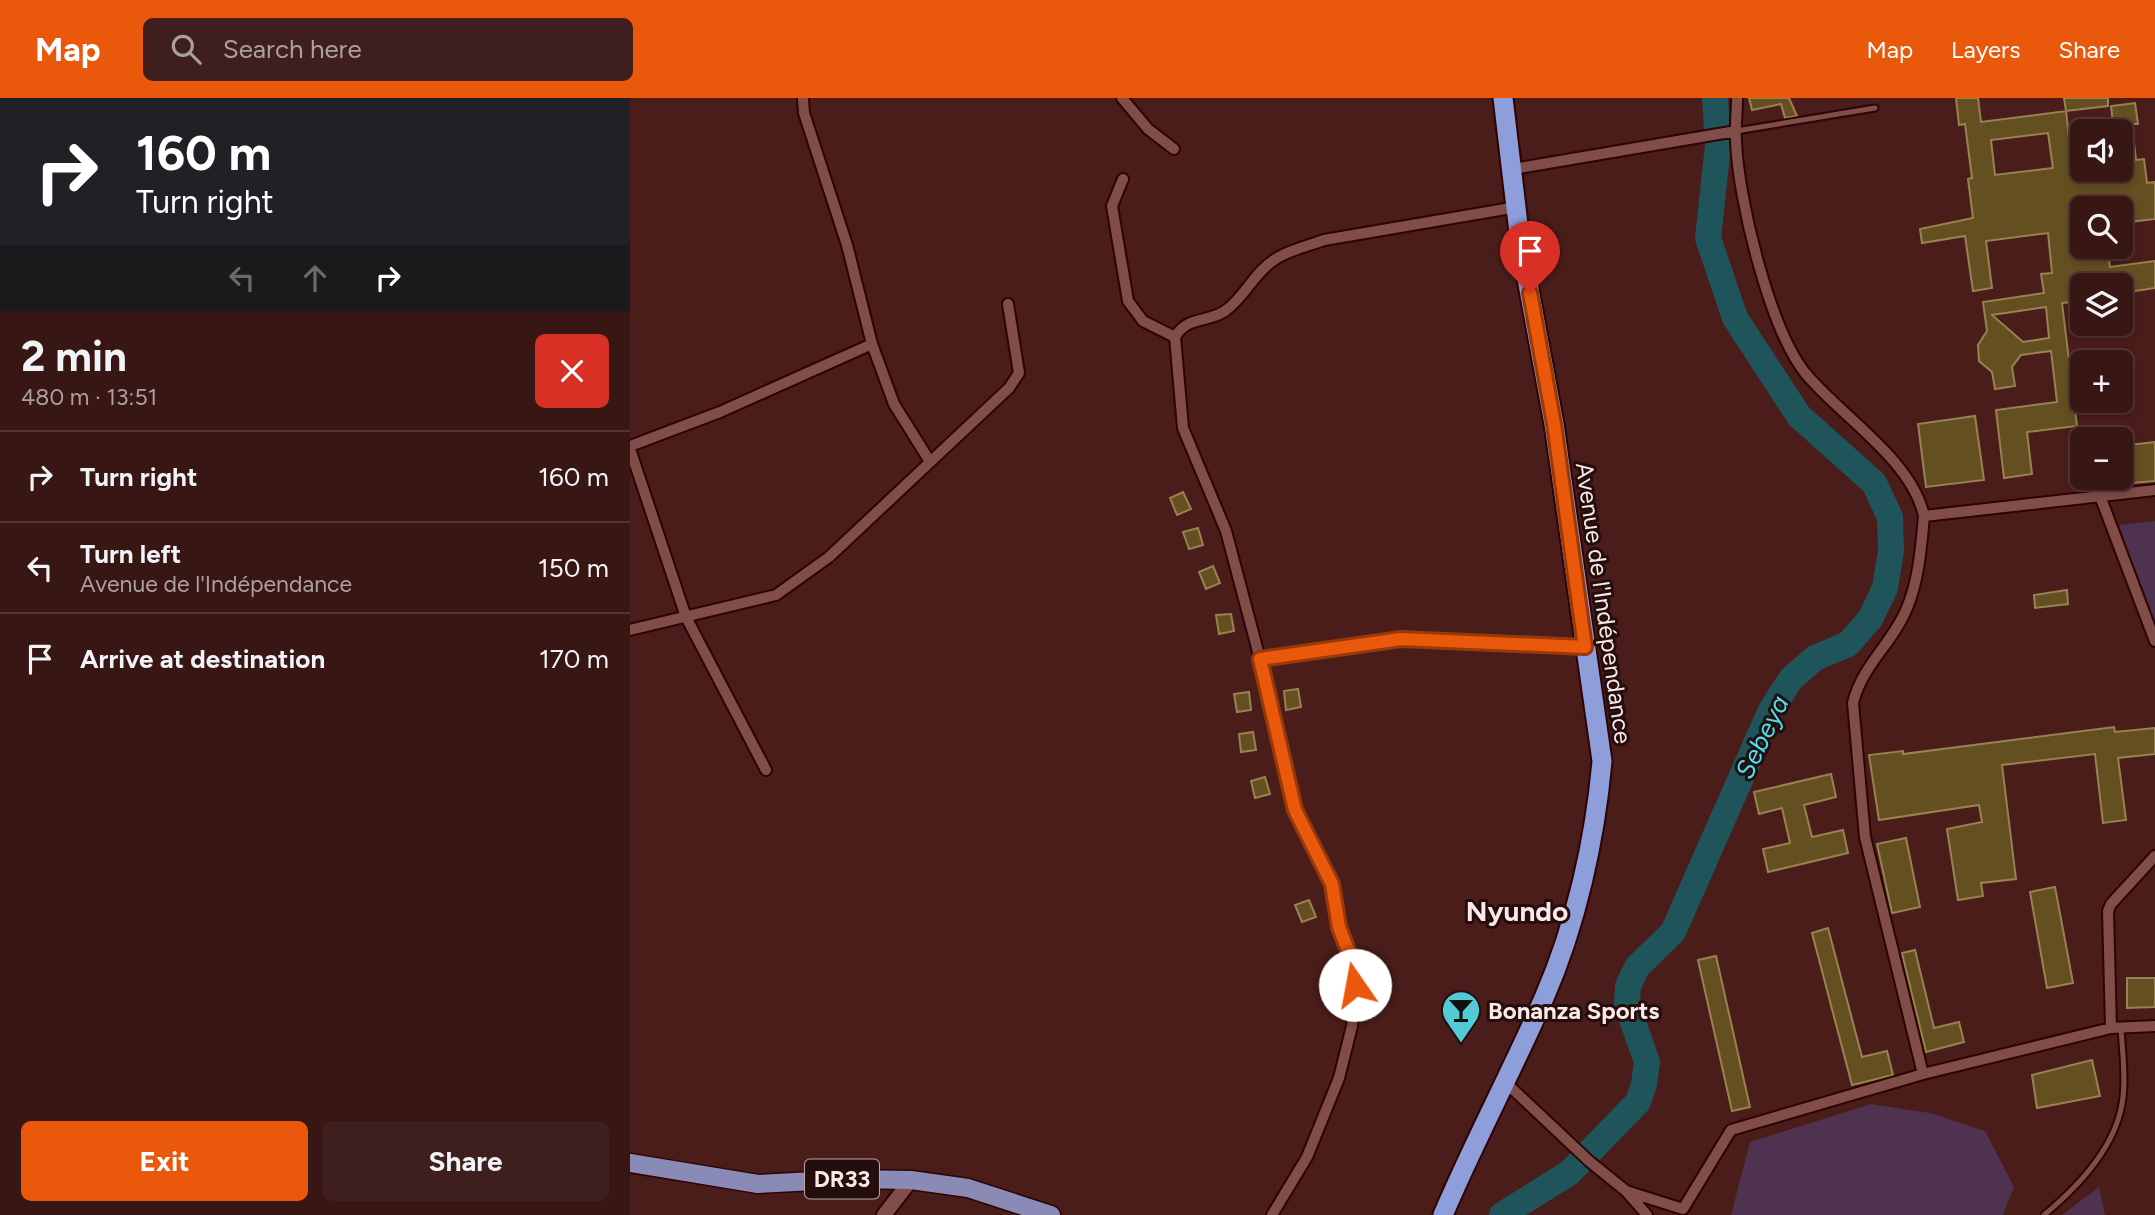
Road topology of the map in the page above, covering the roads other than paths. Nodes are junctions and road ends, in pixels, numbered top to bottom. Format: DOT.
graph roads {
  1 [pos="803,98"];
  2 [pos="1122,98"];
  3 [pos="1503,98"];
  4 [pos="1737,98"];
  5 [pos="1875,108"];
  6 [pos="1736,131"];
  7 [pos="1174,149"];
  8 [pos="1513,169"];
  9 [pos="1123,179"];
  10 [pos="1517,207"];
  11 [pos="1008,304"];
  12 [pos="1175,337"];
  13 [pos="872,344"];
  14 [pos="630,447"];
  15 [pos="929,460"];
  16 [pos="2155,490"];
  17 [pos="2100,496"];
  18 [pos="1924,516"];
  19 [pos="686,617"];
  20 [pos="630,630"];
  21 [pos="2155,641"];
  22 [pos="1585,647"];
  23 [pos="1260,659"];
  24 [pos="766,770"];
  25 [pos="2155,856"];
  26 [pos="2155,1026"];
  27 [pos="2116,1028"];
  28 [pos="1923,1074"];
  29 [pos="1505,1082"];
  30 [pos="630,1163"];
  31 [pos="911,1180"];
  32 [pos="1626,1191"];
  33 [pos="1682,1213"];
  34 [pos="884,1215"];
  35 [pos="1051,1215"];
  36 [pos="1272,1215"];
  37 [pos="1443,1215"];
  38 [pos="1647,1215"];
  39 [pos="2043,1215"];
  1 -- 13 [label="street"];
  2 -- 7 [label="street"];
  3 -- 8 [label="highway, Avenue de l'Indépendance"];
  4 -- 6 [label="street"];
  5 -- 6 [label="lane"];
  6 -- 8 [label="street"];
  6 -- 18 [label="street"];
  8 -- 10 [label="highway, Avenue de l'Indépendance"];
  9 -- 12 [label="street"];
  10 -- 12 [label="street"];
  10 -- 22 [label="highway, Avenue de l'Indépendance"];
  11 -- 15 [label="street"];
  12 -- 23 [label="street"];
  13 -- 14 [label="street"];
  13 -- 15 [label="street"];
  14 -- 19 [label="street"];
  15 -- 19 [label="street"];
  16 -- 17 [label="street"];
  17 -- 18 [label="street"];
  17 -- 21 [label="street"];
  18 -- 28 [label="street"];
  19 -- 20 [label="street"];
  19 -- 24 [label="street"];
  22 -- 23 [label="street"];
  22 -- 29 [label="highway, Avenue de l'Indépendance"];
  23 -- 36 [label="street"];
  25 -- 27 [label="street"];
  26 -- 27 [label="street"];
  27 -- 28 [label="street"];
  27 -- 39 [label="lane"];
  28 -- 33 [label="street"];
  29 -- 32 [label="street"];
  29 -- 37 [label="highway, Avenue de l'Indépendance"];
  30 -- 31 [label="main road, DR33"];
  31 -- 34 [label="street"];
  31 -- 35 [label="main road, DR33"];
  32 -- 33 [label="street"];
  32 -- 38 [label="street"];
}
